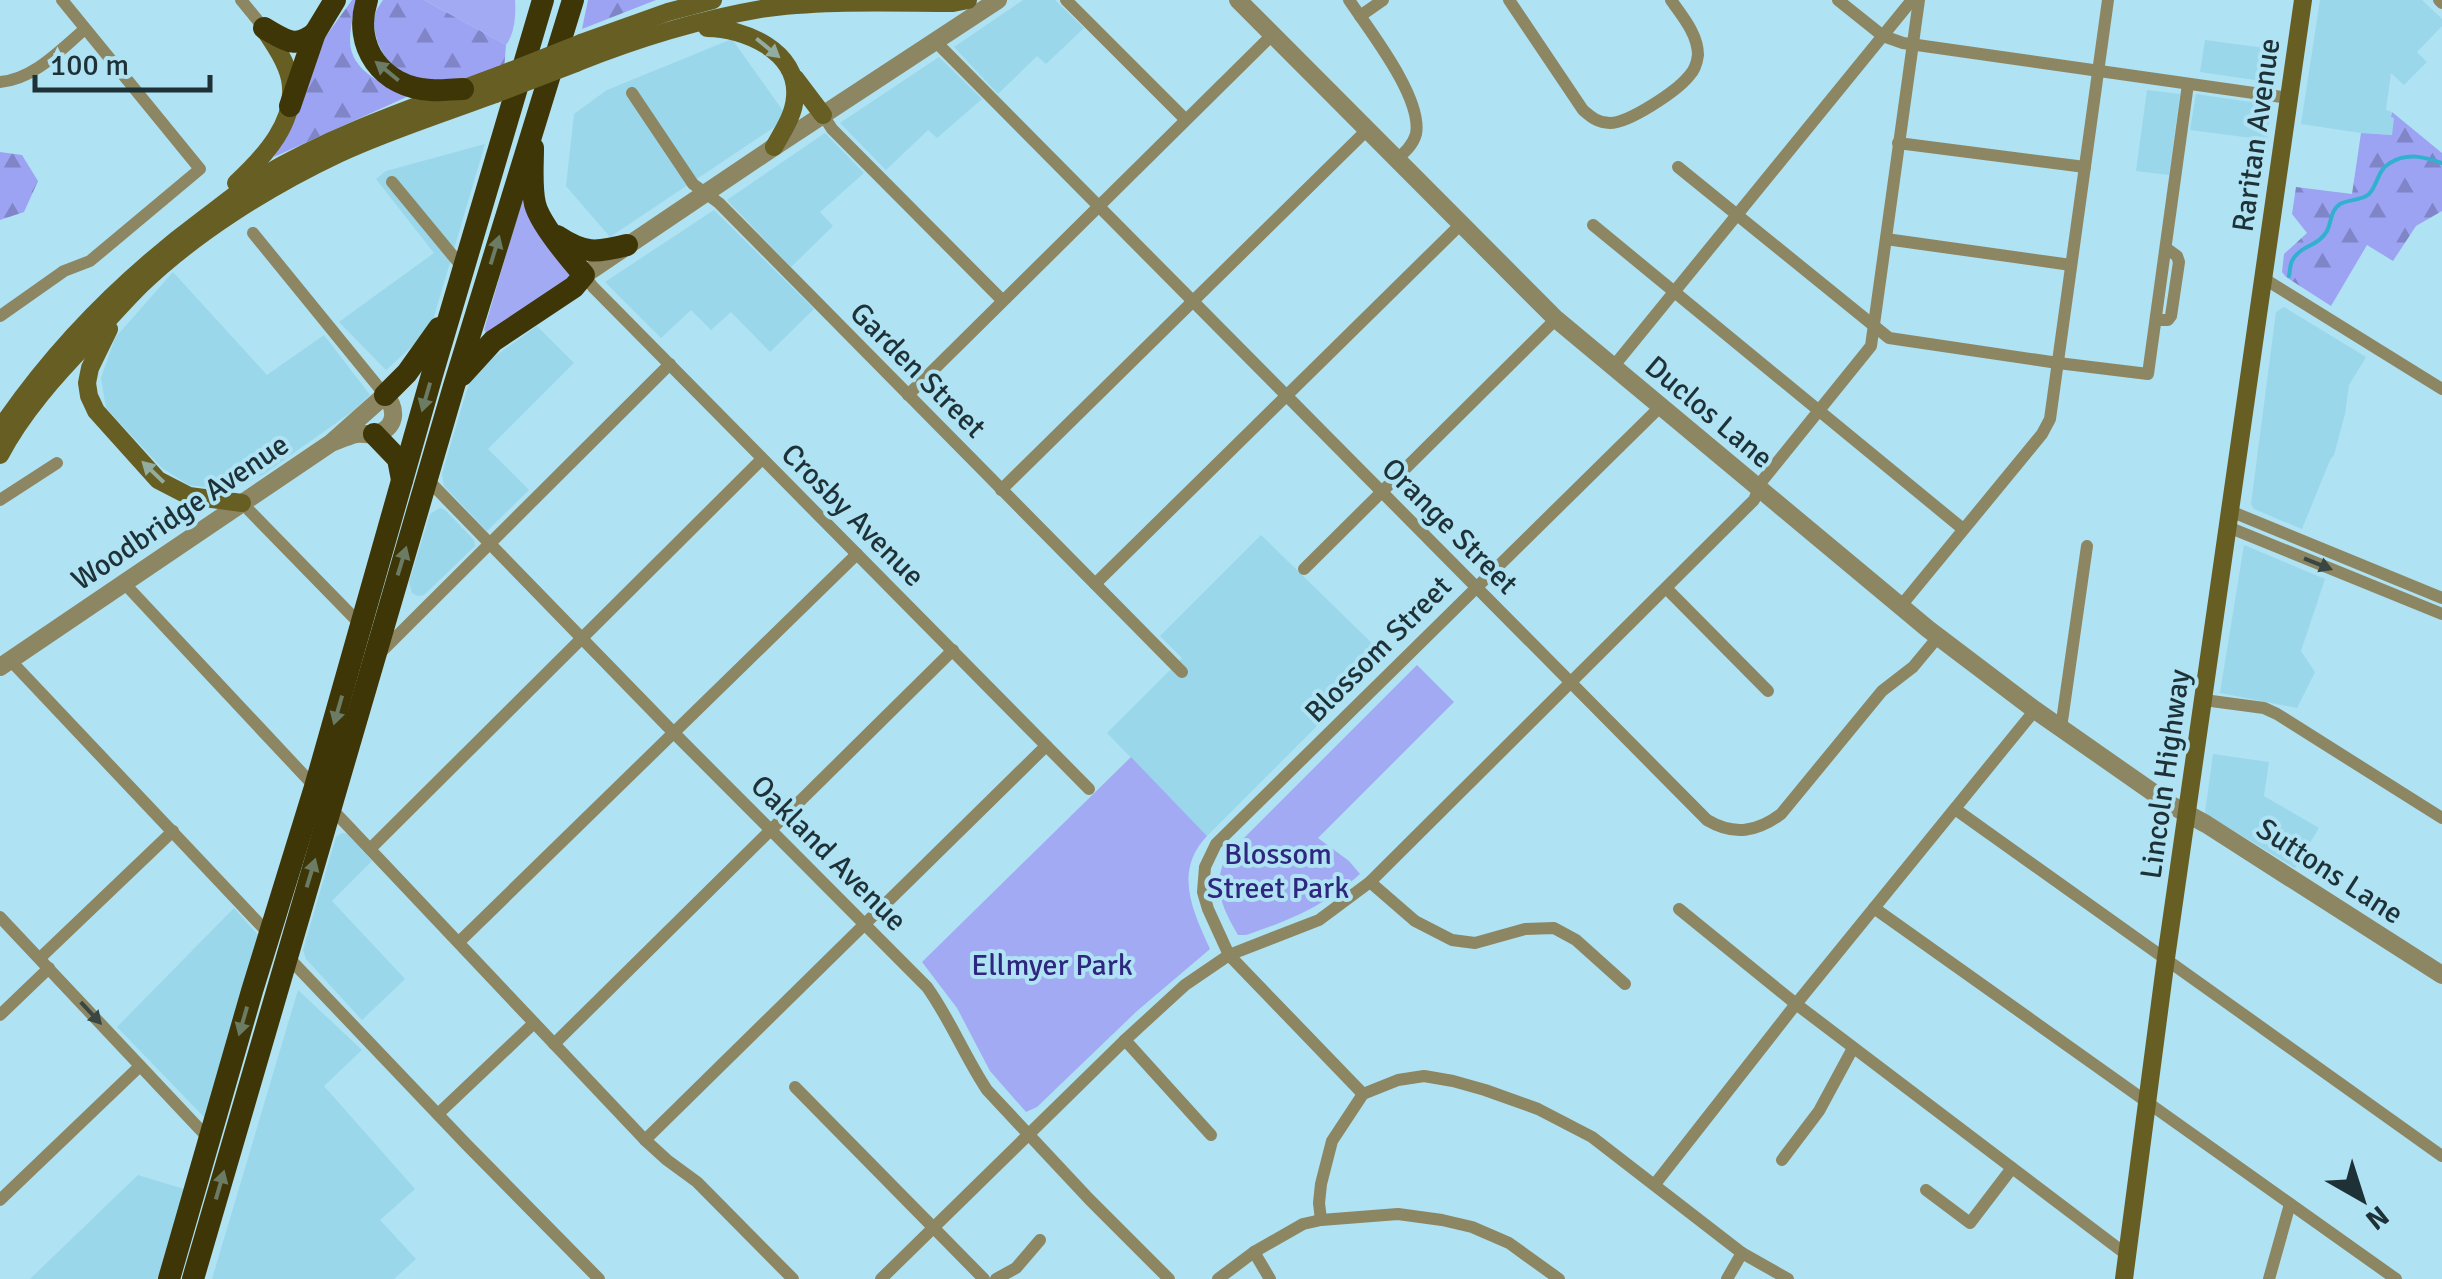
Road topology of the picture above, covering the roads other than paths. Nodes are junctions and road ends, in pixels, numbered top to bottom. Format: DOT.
graph roads {
  1 [pos="62,0"];
  2 [pos="241,0"];
  3 [pos="335,0"];
  4 [pos="367,0"];
  5 [pos="528,0"];
  6 [pos="543,0"];
  7 [pos="573,0"];
  8 [pos="713,0"];
  9 [pos="998,0"];
  10 [pos="1066,0"];
  11 [pos="1238,0"];
  12 [pos="1349,0"];
  13 [pos="1383,0"];
  14 [pos="1509,0"];
  15 [pos="1670,0"];
  16 [pos="1838,0"];
  17 [pos="1915,0"];
  18 [pos="2108,0"];
  19 [pos="2303,0"];
  20 [pos="960,1"];
  21 [pos="1360,16"];
  22 [pos="264,28"];
  23 [pos="676,28"];
  24 [pos="85,29"];
  25 [pos="315,33"];
  26 [pos="1272,34"];
  27 [pos="1884,36"];
  28 [pos="934,40"];
  29 [pos="1912,45"];
  30 [pos="2099,71"];
  31 [pos="794,78"];
  32 [pos="0,82"];
  33 [pos="505,84"];
  34 [pos="2188,84"];
  35 [pos="463,88"];
  36 [pos="632,92"];
  37 [pos="2289,98"];
  38 [pos="290,106"];
  39 [pos="822,115"];
  40 [pos="1184,119"];
  41 [pos="533,124"];
  42 [pos="1368,130"];
  43 [pos="1898,144"];
  44 [pos="774,146"];
  45 [pos="1397,160"];
  46 [pos="1678,167"];
  47 [pos="2085,167"];
  48 [pos="392,182"];
  49 [pos="706,193"];
  50 [pos="1097,206"];
  51 [pos="1736,215"];
  52 [pos="1461,224"];
  53 [pos="1594,225"];
  54 [pos="254,232"];
  55 [pos="554,234"];
  56 [pos="182,235"];
  57 [pos="1886,239"];
  58 [pos="627,245"];
  59 [pos="2071,265"];
  60 [pos="464,270"];
  61 [pos="584,275"];
  62 [pos="2263,278"];
  63 [pos="142,284"];
  64 [pos="1673,292"];
  65 [pos="1002,300"];
  66 [pos="1193,301"];
  67 [pos="454,304"];
  68 [pos="0,316"];
  69 [pos="1556,318"];
  70 [pos="1874,329"];
  71 [pos="2058,363"];
  72 [pos="670,364"];
  73 [pos="1613,367"];
  74 [pos="2438,382"];
  75 [pos="454,386"];
  76 [pos="908,394"];
  77 [pos="385,395"];
  78 [pos="1286,395"];
  79 [pos="1660,406"];
  80 [pos="1819,410"];
  81 [pos="0,429"];
  82 [pos="374,434"];
  83 [pos="331,443"];
  84 [pos="0,456"];
  85 [pos="762,459"];
  86 [pos="57,463"];
  87 [pos="428,480"];
  88 [pos="402,482"];
  89 [pos="1001,490"];
  90 [pos="1758,490"];
  91 [pos="1382,492"];
  92 [pos="0,500"];
  93 [pos="242,503"];
  94 [pos="2229,519"];
  95 [pos="1964,529"];
  96 [pos="488,543"];
  97 [pos="2087,546"];
  98 [pos="857,554"];
  99 [pos="1304,569"];
  100 [pos="2382,573"];
  101 [pos="124,583"];
  102 [pos="1094,584"];
  103 [pos="1476,588"];
  104 [pos="1666,588"];
  105 [pos="2376,588"];
  106 [pos="2442,598"];
  107 [pos="1900,608"];
  108 [pos="2442,614"];
  109 [pos="362,626"];
  110 [pos="1938,637"];
  111 [pos="582,638"];
  112 [pos="953,650"];
  113 [pos="372,660"];
  114 [pos="5,664"];
  115 [pos="1182,672"];
  116 [pos="1570,682"];
  117 [pos="1768,692"];
  118 [pos="2204,700"];
  119 [pos="2035,710"];
  120 [pos="2061,728"];
  121 [pos="673,732"];
  122 [pos="1046,746"];
  123 [pos="316,787"];
  124 [pos="1089,788"];
  125 [pos="331,808"];
  126 [pos="1955,809"];
  127 [pos="2188,814"];
  128 [pos="2442,818"];
  129 [pos="771,830"];
  130 [pos="173,831"];
  131 [pos="370,848"];
  132 [pos="1370,882"];
  133 [pos="1874,908"];
  134 [pos="1679,909"];
  135 [pos="0,917"];
  136 [pos="865,924"];
  137 [pos="269,934"];
  138 [pos="458,942"];
  139 [pos="286,954"];
  140 [pos="1229,955"];
  141 [pos="2166,958"];
  142 [pos="45,963"];
  143 [pos="2442,976"];
  144 [pos="1625,984"];
  145 [pos="1796,1004"];
  146 [pos="0,1016"];
  147 [pos="534,1022"];
  148 [pos="1126,1040"];
  149 [pos="554,1044"];
  150 [pos="1853,1048"];
  151 [pos="140,1066"];
  152 [pos="795,1087"];
  153 [pos="1362,1094"];
  154 [pos="2148,1103"];
  155 [pos="438,1114"];
  156 [pos="1212,1135"];
  157 [pos="1029,1136"];
  158 [pos="209,1139"];
  159 [pos="646,1140"];
  160 [pos="2442,1156"];
  161 [pos="1782,1160"];
  162 [pos="2012,1168"];
  163 [pos="1656,1184"];
  164 [pos="1926,1190"];
  165 [pos="0,1200"];
  166 [pos="2290,1204"];
  167 [pos="1321,1220"];
  168 [pos="932,1228"];
  169 [pos="1040,1240"];
  170 [pos="1254,1252"];
  171 [pos="1742,1253"];
  172 [pos="2127,1255"];
  173 [pos="170,1279"];
  174 [pos="193,1279"];
  175 [pos="600,1279"];
  176 [pos="793,1279"];
  177 [pos="881,1279"];
  178 [pos="984,1279"];
  179 [pos="996,1279"];
  180 [pos="1169,1279"];
  181 [pos="1218,1279"];
  182 [pos="1270,1279"];
  183 [pos="1559,1279"];
  184 [pos="1727,1279"];
  185 [pos="1788,1279"];
  186 [pos="2124,1279"];
  187 [pos="2269,1279"];
  188 [pos="2396,1279"];
  1 -- 24 [label="street"];
  2 -- 22 [label="street"];
  3 -- 25 [label="highway"];
  35 -- 4 [label="highway, one-way"];
  5 -- 33 [label="highway"];
  6 -- 33 [label="highway"];
  7 -- 41 [label="highway"];
  8 -- 33 [label="main road, bridge"];
  9 -- 28 [label="street"];
  10 -- 40 [label="street"];
  11 -- 26 [label="street, Duclos Lane"];
  12 -- 21 [label="street"];
  13 -- 21 [label="street"];
  14 -- 15 [label="street"];
  16 -- 27 [label="street"];
  17 -- 27 [label="street"];
  17 -- 29 [label="street"];
  18 -- 30 [label="street"];
  19 -- 37 [label="main road, Raritan Avenue"];
  20 -- 23 [label="main road"];
  20 -- 28 [label="street"];
  21 -- 45 [label="street"];
  22 -- 25 [label="highway"];
  22 -- 38 [label="main road"];
  23 -- 31 [label="main road, one-way"];
  23 -- 33 [label="main road, bridge"];
  24 -- 32 [label="street"];
  24 -- 68 [label="street"];
  25 -- 38 [label="highway"];
  26 -- 40 [label="street"];
  26 -- 42 [label="street, Duclos Lane"];
  27 -- 29 [label="street"];
  27 -- 51 [label="street"];
  28 -- 39 [label="street"];
  28 -- 50 [label="street, Orange Street"];
  29 -- 30 [label="street"];
  29 -- 43 [label="street"];
  30 -- 34 [label="street"];
  30 -- 47 [label="street"];
  31 -- 39 [label="main road"];
  31 -- 44 [label="main road"];
  33 -- 35 [label="main road"];
  33 -- 60 [label="highway"];
  33 -- 63 [label="main road"];
  34 -- 37 [label="street"];
  34 -- 71 [label="street"];
  35 -- 56 [label="main road"];
  36 -- 49 [label="street, Garden Street"];
  37 -- 62 [label="main road, Raritan Avenue"];
  38 -- 56 [label="main road"];
  39 -- 44 [label="street"];
  39 -- 65 [label="street"];
  40 -- 50 [label="street"];
  41 -- 55 [label="highway"];
  75 -- 41 [label="highway, one-way"];
  42 -- 45 [label="street, Duclos Lane"];
  42 -- 66 [label="street"];
  43 -- 47 [label="street"];
  43 -- 57 [label="street"];
  44 -- 49 [label="street"];
  45 -- 52 [label="street, Duclos Lane"];
  46 -- 51 [label="street"];
  47 -- 59 [label="street"];
  48 -- 60 [label="street"];
  49 -- 58 [label="street"];
  49 -- 76 [label="street, Garden Street"];
  50 -- 65 [label="street"];
  50 -- 66 [label="street, Orange Street"];
  51 -- 64 [label="street"];
  51 -- 70 [label="street"];
  52 -- 69 [label="street, Duclos Lane"];
  52 -- 78 [label="street"];
  53 -- 64 [label="street"];
  54 -- 77 [label="street"];
  55 -- 58 [label="highway"];
  55 -- 61 [label="highway"];
  56 -- 81 [label="main road"];
  57 -- 59 [label="street"];
  57 -- 70 [label="street"];
  58 -- 61 [label="street"];
  59 -- 71 [label="street"];
  60 -- 67 [label="highway"];
  61 -- 72 [label="street, Crosby Avenue"];
  61 -- 75 [label="highway"];
  62 -- 74 [label="street"];
  62 -- 94 [label="main road, Lincoln Highway"];
  63 -- 84 [label="main road"];
  93 -- 63 [label="main road, one-way"];
  64 -- 73 [label="street"];
  64 -- 80 [label="street"];
  65 -- 76 [label="street"];
  66 -- 78 [label="street, Orange Street"];
  66 -- 89 [label="street"];
  67 -- 77 [label="highway"];
  67 -- 88 [label="highway, one-way"];
  69 -- 73 [label="street, Duclos Lane"];
  69 -- 91 [label="street"];
  70 -- 71 [label="street"];
  70 -- 80 [label="street"];
  71 -- 95 [label="street"];
  72 -- 85 [label="street, Crosby Avenue"];
  72 -- 96 [label="street"];
  73 -- 79 [label="street, Duclos Lane"];
  75 -- 87 [label="highway"];
  76 -- 89 [label="street, Garden Street"];
  77 -- 82 [label="street"];
  77 -- 83 [label="street, Woodbridge Avenue"];
  78 -- 91 [label="street, Orange Street"];
  78 -- 102 [label="street"];
  79 -- 90 [label="street, Duclos Lane"];
  79 -- 103 [label="street, Blossom Street"];
  80 -- 90 [label="street"];
  80 -- 95 [label="street"];
  82 -- 83 [label="street"];
  82 -- 88 [label="highway"];
  83 -- 93 [label="street, Woodbridge Avenue"];
  85 -- 98 [label="street, Crosby Avenue"];
  85 -- 111 [label="street"];
  86 -- 92 [label="street"];
  87 -- 96 [label="street, Oakland Avenue"];
  113 -- 87 [label="highway, one-way"];
  88 -- 109 [label="highway"];
  89 -- 102 [label="street, Garden Street"];
  90 -- 104 [label="street"];
  90 -- 107 [label="street, Duclos Lane"];
  91 -- 99 [label="street"];
  91 -- 103 [label="street, Orange Street"];
  93 -- 101 [label="street, Woodbridge Avenue"];
  93 -- 109 [label="street"];
  94 -- 100 [label="street"];
  94 -- 105 [label="street, one-way"];
  94 -- 118 [label="main road, Lincoln Highway"];
  95 -- 107 [label="street"];
  96 -- 111 [label="street, Oakland Avenue"];
  96 -- 113 [label="street"];
  97 -- 120 [label="street"];
  98 -- 112 [label="street, Crosby Avenue"];
  98 -- 121 [label="street"];
  100 -- 105 [label="street"];
  100 -- 106 [label="street"];
  101 -- 114 [label="street, Woodbridge Avenue"];
  101 -- 123 [label="street"];
  102 -- 115 [label="street, Garden Street"];
  103 -- 116 [label="street, Orange Street"];
  103 -- 140 [label="street, Blossom Street"];
  104 -- 116 [label="street"];
  104 -- 117 [label="street"];
  105 -- 108 [label="street"];
  107 -- 110 [label="street, Duclos Lane"];
  109 -- 123 [label="highway, one-way"];
  110 -- 116 [label="street, Orange Street"];
  110 -- 119 [label="street, Duclos Lane"];
  111 -- 121 [label="street, Oakland Avenue"];
  111 -- 131 [label="street"];
  112 -- 122 [label="street, Crosby Avenue"];
  112 -- 129 [label="street"];
  113 -- 125 [label="highway"];
  114 -- 130 [label="street"];
  116 -- 132 [label="street"];
  118 -- 127 [label="main road, Lincoln Highway"];
  118 -- 128 [label="street"];
  119 -- 120 [label="street, Duclos Lane"];
  119 -- 126 [label="street"];
  120 -- 127 [label="street, Duclos Lane"];
  121 -- 129 [label="street, Oakland Avenue"];
  121 -- 138 [label="street"];
  122 -- 124 [label="street, Crosby Avenue"];
  122 -- 136 [label="street"];
  123 -- 137 [label="highway"];
  125 -- 131 [label="street"];
  139 -- 125 [label="highway, one-way"];
  126 -- 133 [label="street"];
  126 -- 141 [label="street"];
  127 -- 141 [label="main road, Lincoln Highway"];
  127 -- 143 [label="street, Suttons Lane"];
  129 -- 136 [label="street, Oakland Avenue"];
  129 -- 149 [label="street"];
  130 -- 137 [label="street"];
  130 -- 142 [label="street"];
  131 -- 138 [label="street"];
  132 -- 140 [label="street"];
  132 -- 144 [label="street"];
  133 -- 145 [label="street"];
  133 -- 154 [label="street"];
  134 -- 145 [label="street"];
  135 -- 142 [label="street"];
  136 -- 157 [label="street, Oakland Avenue"];
  136 -- 159 [label="street"];
  137 -- 158 [label="highway, one-way"];
  138 -- 147 [label="street"];
  139 -- 155 [label="street"];
  174 -- 139 [label="highway, one-way"];
  140 -- 148 [label="street"];
  140 -- 153 [label="street"];
  141 -- 154 [label="main road, Lincoln Highway"];
  141 -- 160 [label="street"];
  142 -- 146 [label="street"];
  142 -- 151 [label="street, one-way"];
  145 -- 150 [label="street"];
  145 -- 163 [label="street"];
  147 -- 149 [label="street"];
  147 -- 155 [label="street"];
  148 -- 156 [label="street"];
  148 -- 157 [label="street"];
  149 -- 159 [label="street"];
  150 -- 161 [label="street"];
  150 -- 162 [label="street"];
  151 -- 158 [label="street"];
  151 -- 165 [label="street"];
  152 -- 168 [label="street"];
  153 -- 163 [label="street"];
  153 -- 167 [label="street"];
  154 -- 166 [label="street"];
  154 -- 172 [label="main road, Lincoln Highway"];
  155 -- 175 [label="street"];
  157 -- 168 [label="street"];
  157 -- 180 [label="street, Oakland Avenue"];
  158 -- 173 [label="highway"];
  159 -- 176 [label="street"];
  162 -- 164 [label="street"];
  162 -- 172 [label="street"];
  163 -- 171 [label="street"];
  166 -- 187 [label="street"];
  166 -- 188 [label="street"];
  167 -- 170 [label="street"];
  167 -- 183 [label="street"];
  168 -- 177 [label="street"];
  168 -- 178 [label="street"];
  169 -- 179 [label="street"];
  170 -- 181 [label="street"];
  170 -- 182 [label="street"];
  171 -- 184 [label="street"];
  171 -- 185 [label="street"];
  172 -- 186 [label="main road, Lincoln Highway"];
}
